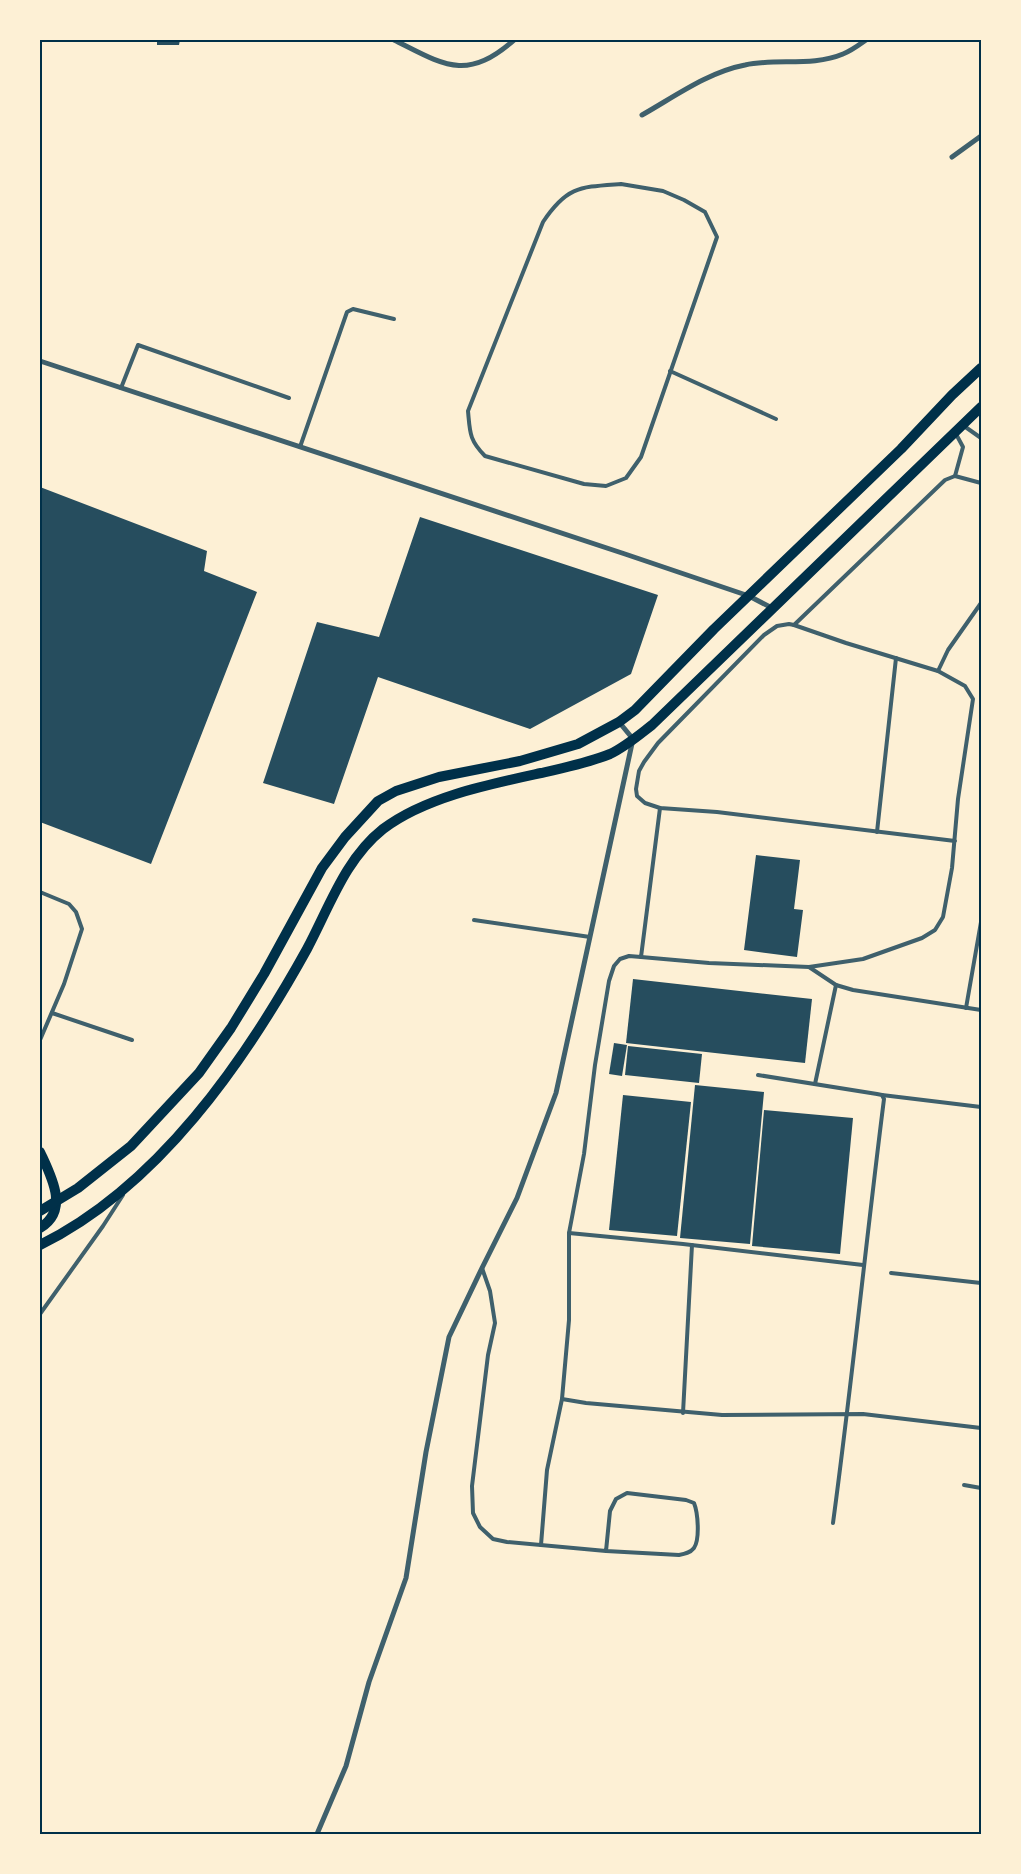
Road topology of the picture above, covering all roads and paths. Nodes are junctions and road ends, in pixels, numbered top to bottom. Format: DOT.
graph roads {
  1 [pos="394,40"];
  2 [pos="514,40"];
  3 [pos="866,40"];
  4 [pos="642,115"];
  5 [pos="981,136"];
  6 [pos="952,157"];
  7 [pos="394,319"];
  8 [pos="40,361"];
  9 [pos="981,368"];
  10 [pos="670,371"];
  11 [pos="121,388"];
  12 [pos="288,398"];
  13 [pos="980,409"];
  14 [pos="776,419"];
  15 [pos="963,424"];
  16 [pos="954,432"];
  17 [pos="981,438"];
  18 [pos="300,446"];
  19 [pos="955,476"];
  20 [pos="981,483"];
  21 [pos="749,596"];
  22 [pos="981,603"];
  23 [pos="772,608"];
  24 [pos="794,625"];
  25 [pos="896,658"];
  26 [pos="938,671"];
  27 [pos="619,722"];
  28 [pos="633,739"];
  29 [pos="660,808"];
  30 [pos="877,832"];
  31 [pos="955,841"];
  32 [pos="40,892"];
  33 [pos="474,920"];
  34 [pos="981,922"];
  35 [pos="590,937"];
  36 [pos="641,957"];
  37 [pos="975,957"];
  38 [pos="981,957"];
  39 [pos="810,968"];
  40 [pos="836,985"];
  41 [pos="966,1008"];
  42 [pos="981,1010"];
  43 [pos="52,1013"];
  44 [pos="40,1040"];
  45 [pos="132,1040"];
  46 [pos="758,1076"];
  47 [pos="815,1084"];
  48 [pos="882,1096"];
  49 [pos="981,1108"];
  50 [pos="40,1152"];
  51 [pos="130,1182"];
  52 [pos="57,1201"];
  53 [pos="40,1211"];
  54 [pos="40,1228"];
  55 [pos="569,1233"];
  56 [pos="40,1245"];
  57 [pos="692,1245"];
  58 [pos="863,1265"];
  59 [pos="482,1268"];
  60 [pos="891,1273"];
  61 [pos="981,1283"];
  62 [pos="40,1314"];
  63 [pos="562,1399"];
  64 [pos="682,1413"];
  65 [pos="848,1413"];
  66 [pos="981,1428"];
  67 [pos="964,1485"];
  68 [pos="981,1488"];
  69 [pos="833,1523"];
  70 [pos="541,1545"];
  71 [pos="606,1551"];
  72 [pos="317,1834"];
  1 -- 2 [label="street"];
  3 -- 4 [label="street"];
  5 -- 6 [label="street"];
  7 -- 18 [label="lane"];
  8 -- 11 [label="street"];
  9 -- 21 [label="main road"];
  10 -- 10 [label="lane"];
  10 -- 14 [label="lane"];
  11 -- 12 [label="lane"];
  11 -- 18 [label="street"];
  13 -- 15 [label="main road"];
  15 -- 16 [label="main road"];
  15 -- 17 [label="lane"];
  16 -- 19 [label="lane"];
  16 -- 23 [label="main road"];
  18 -- 21 [label="street"];
  19 -- 20 [label="lane"];
  19 -- 24 [label="lane"];
  21 -- 23 [label="street"];
  21 -- 27 [label="main road"];
  22 -- 26 [label="lane"];
  23 -- 28 [label="main road"];
  24 -- 25 [label="lane"];
  24 -- 29 [label="lane"];
  25 -- 26 [label="lane"];
  25 -- 30 [label="lane"];
  26 -- 31 [label="lane"];
  27 -- 28 [label="street"];
  27 -- 52 [label="main road"];
  28 -- 35 [label="street"];
  28 -- 51 [label="main road"];
  29 -- 30 [label="lane"];
  29 -- 36 [label="lane"];
  30 -- 31 [label="lane"];
  31 -- 39 [label="lane"];
  32 -- 43 [label="lane"];
  33 -- 35 [label="lane"];
  34 -- 37 [label="lane"];
  35 -- 59 [label="street"];
  36 -- 39 [label="lane"];
  36 -- 55 [label="lane"];
  37 -- 38 [label="lane"];
  37 -- 41 [label="lane"];
  39 -- 40 [label="lane"];
  40 -- 41 [label="lane"];
  40 -- 47 [label="lane"];
  41 -- 42 [label="lane"];
  43 -- 44 [label="lane"];
  43 -- 45 [label="lane"];
  46 -- 47 [label="lane"];
  47 -- 48 [label="lane"];
  48 -- 49 [label="lane"];
  48 -- 58 [label="lane"];
  50 -- 52 [label="main road"];
  51 -- 56 [label="main road"];
  51 -- 62 [label="lane"];
  52 -- 53 [label="main road"];
  52 -- 54 [label="main road"];
  55 -- 57 [label="lane"];
  55 -- 63 [label="lane"];
  57 -- 58 [label="lane"];
  57 -- 64 [label="lane"];
  58 -- 65 [label="lane"];
  59 -- 70 [label="lane"];
  59 -- 72 [label="street"];
  60 -- 61 [label="lane"];
  63 -- 64 [label="lane"];
  63 -- 70 [label="lane"];
  64 -- 65 [label="lane"];
  65 -- 66 [label="lane"];
  65 -- 69 [label="lane"];
  67 -- 68 [label="lane"];
  70 -- 71 [label="lane"];
  71 -- 71 [label="lane"];
}
